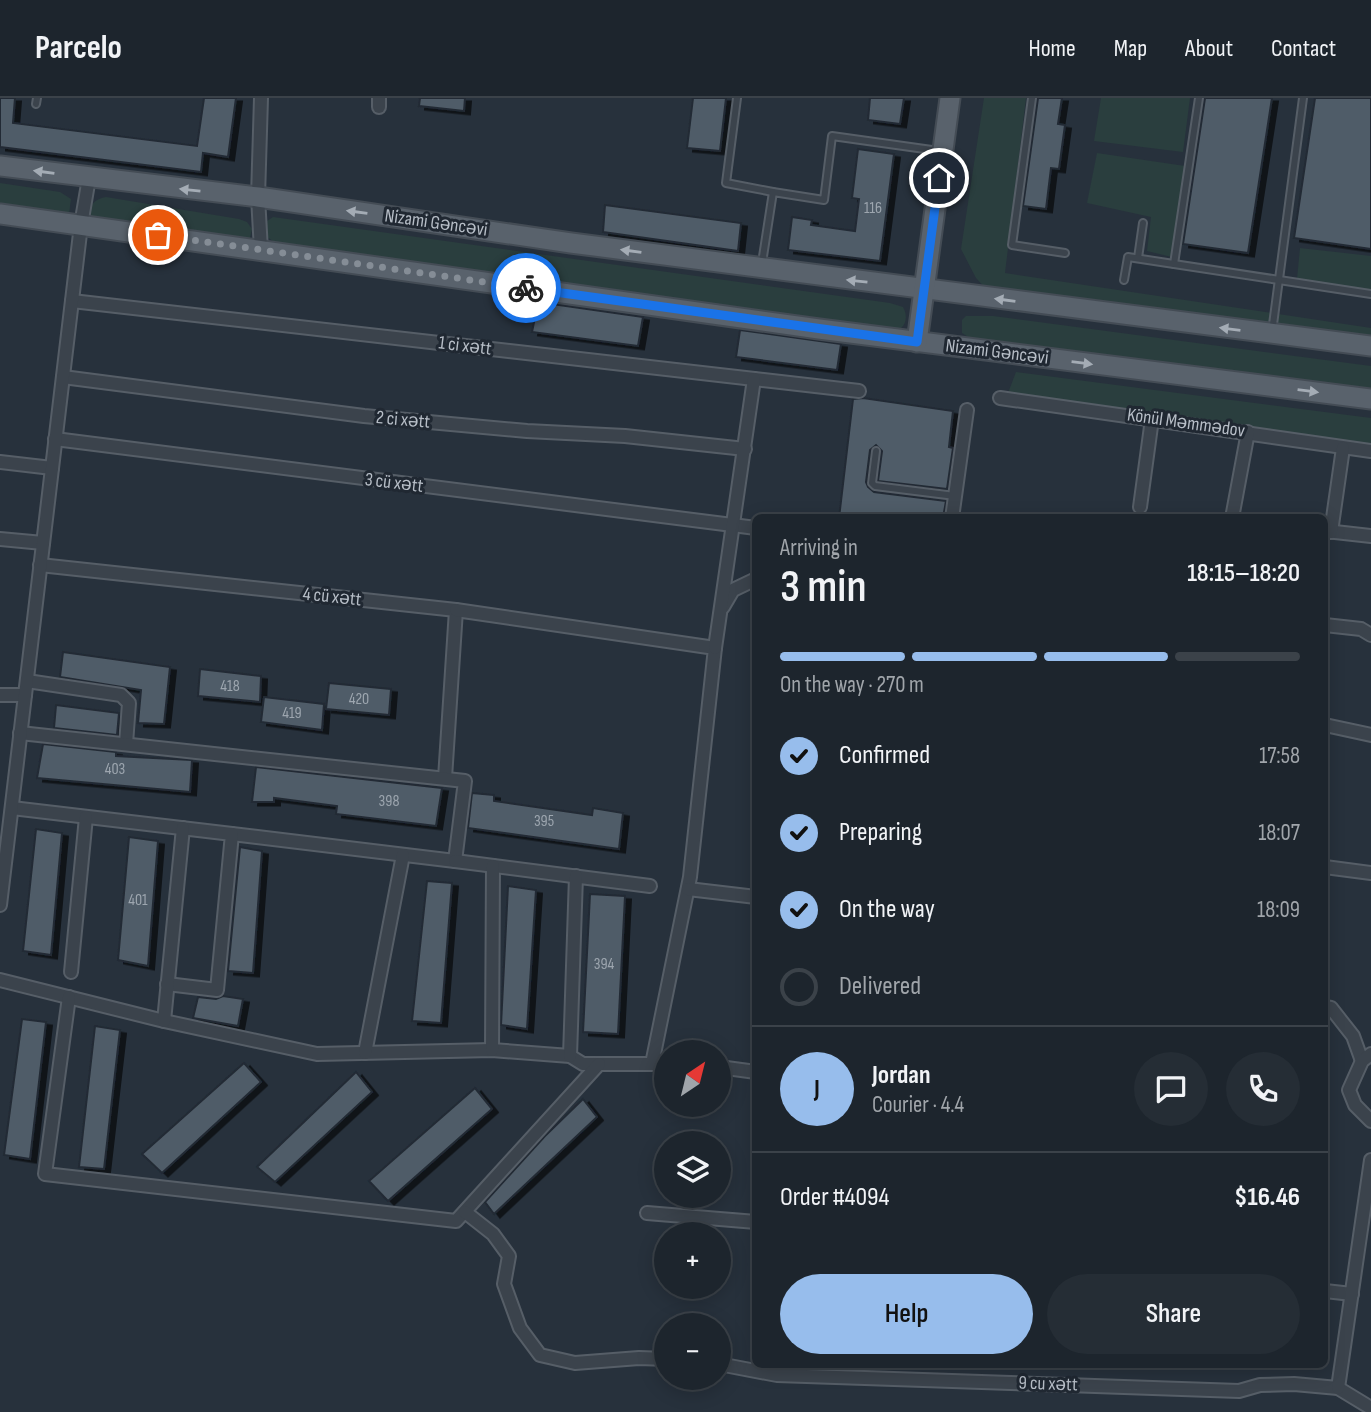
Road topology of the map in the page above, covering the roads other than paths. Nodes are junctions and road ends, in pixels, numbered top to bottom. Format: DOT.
graph roads {
  1 [pos="261,98"];
  2 [pos="737,98"];
  3 [pos="950,98"];
  4 [pos="1032,98"];
  5 [pos="1199,98"];
  6 [pos="1303,98"];
  7 [pos="943,152"];
  8 [pos="0,166"];
  9 [pos="89,178"];
  10 [pos="773,192"];
  11 [pos="258,197"];
  12 [pos="0,214"];
  13 [pos="1143,223"];
  14 [pos="81,225"];
  15 [pos="261,250"];
  16 [pos="1065,253"];
  17 [pos="1138,258"];
  18 [pos="1174,264"];
  19 [pos="761,269"];
  20 [pos="1124,279"];
  21 [pos="1279,281"];
  22 [pos="925,288"];
  23 [pos="1371,294"];
  24 [pos="72,301"];
  25 [pos="1272,334"];
  26 [pos="917,342"];
  27 [pos="1371,346"];
  28 [pos="63,377"];
  29 [pos="754,379"];
  30 [pos="859,391"];
  31 [pos="1000,397"];
  32 [pos="1371,399"];
  33 [pos="967,410"];
  34 [pos="1153,419"];
  35 [pos="1248,432"];
  36 [pos="55,439"];
  37 [pos="1343,448"];
  38 [pos="745,449"];
  39 [pos="876,451"];
  40 [pos="1371,451"];
  41 [pos="0,462"];
  42 [pos="52,468"];
  43 [pos="955,496"];
  44 [pos="1140,507"];
  45 [pos="953,514"];
  46 [pos="1233,514"];
  47 [pos="733,526"];
  48 [pos="752,528"];
  49 [pos="1328,531"];
  50 [pos="1371,536"];
  51 [pos="0,539"];
  52 [pos="43,543"];
  53 [pos="40,565"];
  54 [pos="752,581"];
  55 [pos="456,610"];
  56 [pos="720,611"];
  57 [pos="1328,625"];
  58 [pos="1371,635"];
  59 [pos="715,648"];
  60 [pos="27,681"];
  61 [pos="0,695"];
  62 [pos="25,695"];
  63 [pos="1328,725"];
  64 [pos="20,733"];
  65 [pos="1371,735"];
  66 [pos="125,744"];
  67 [pos="445,778"];
  68 [pos="12,808"];
  69 [pos="86,817"];
  70 [pos="183,828"];
  71 [pos="232,834"];
  72 [pos="403,855"];
  73 [pos="455,861"];
  74 [pos="493,866"];
  75 [pos="1328,867"];
  76 [pos="1371,873"];
  77 [pos="576,876"];
  78 [pos="650,886"];
  79 [pos="688,889"];
  80 [pos="1,897"];
  81 [pos="752,897"];
  82 [pos="71,972"];
  83 [pos="0,980"];
  84 [pos="167,984"];
  85 [pos="69,998"];
  86 [pos="1328,1008"];
  87 [pos="164,1021"];
  88 [pos="492,1050"];
  89 [pos="365,1053"];
  90 [pos="570,1056"];
  91 [pos="1366,1058"];
  92 [pos="599,1064"];
  93 [pos="652,1064"];
  94 [pos="732,1069"];
  95 [pos="752,1071"];
  96 [pos="1371,1121"];
  97 [pos="1371,1160"];
  98 [pos="464,1212"];
  99 [pos="647,1213"];
  100 [pos="752,1222"];
  101 [pos="1328,1291"];
  102 [pos="1352,1294"];
  103 [pos="654,1359"];
  104 [pos="731,1365"];
  105 [pos="752,1367"];
  106 [pos="758,1368"];
  107 [pos="778,1370"];
  108 [pos="1338,1388"];
  109 [pos="1371,1408"];
  1 -- 11 [label="street"];
  2 -- 10 [label="lane"];
  3 -- 7 [label="main road"];
  4 -- 16 [label="lane"];
  5 -- 18 [label="lane"];
  6 -- 21 [label="lane"];
  7 -- 10 [label="lane"];
  7 -- 22 [label="main road"];
  9 -- 8 [label="main road, Nizami Gəncəvi, one-way"];
  11 -- 9 [label="main road, Nizami Gəncəvi, one-way"];
  9 -- 14 [label="street"];
  10 -- 19 [label="lane"];
  11 -- 15 [label="street"];
  19 -- 11 [label="main road, Nizami Gəncəvi, one-way"];
  12 -- 14 [label="main road, Nizami Gəncəvi"];
  13 -- 17 [label="lane"];
  14 -- 15 [label="main road, Nizami Gəncəvi"];
  14 -- 24 [label="street"];
  15 -- 26 [label="main road, Nizami Gəncəvi"];
  17 -- 18 [label="lane"];
  17 -- 20 [label="lane"];
  18 -- 21 [label="lane"];
  22 -- 19 [label="main road, Nizami Gəncəvi, one-way"];
  21 -- 23 [label="lane"];
  21 -- 25 [label="lane"];
  25 -- 22 [label="main road, Nizami Gəncəvi, one-way"];
  22 -- 26 [label="main road"];
  24 -- 28 [label="street"];
  24 -- 29 [label="street, 1 ci xətt"];
  25 -- 27 [label="main road, Nizami Gəncəvi"];
  26 -- 32 [label="main road, Nizami Gəncəvi, one-way"];
  28 -- 36 [label="street"];
  28 -- 38 [label="street, 2 ci xətt"];
  29 -- 30 [label="street, 1 ci xətt"];
  29 -- 38 [label="street"];
  31 -- 34 [label="street, Könül Məmmədov"];
  33 -- 43 [label="street"];
  34 -- 35 [label="street, Könül Məmmədov"];
  34 -- 44 [label="street"];
  35 -- 37 [label="street, Könül Məmmədov"];
  35 -- 46 [label="street"];
  36 -- 42 [label="street"];
  36 -- 47 [label="street, 3 cü xətt"];
  37 -- 40 [label="street, Könül Məmmədov"];
  37 -- 49 [label="street"];
  38 -- 47 [label="street"];
  39 -- 43 [label="lane"];
  41 -- 42 [label="street"];
  42 -- 52 [label="street"];
  43 -- 45 [label="street"];
  47 -- 48 [label="street, 3 cü xətt"];
  47 -- 56 [label="street"];
  49 -- 50 [label="street"];
  51 -- 52 [label="street"];
  52 -- 53 [label="street"];
  53 -- 55 [label="street, 4 cü xətt"];
  53 -- 60 [label="street"];
  54 -- 56 [label="street"];
  55 -- 59 [label="street, 4 cü xətt"];
  55 -- 67 [label="street"];
  56 -- 59 [label="street"];
  57 -- 58 [label="street"];
  59 -- 79 [label="street"];
  60 -- 62 [label="street"];
  60 -- 66 [label="street"];
  61 -- 62 [label="street"];
  62 -- 64 [label="street"];
  63 -- 65 [label="street"];
  64 -- 66 [label="street"];
  64 -- 68 [label="street"];
  66 -- 67 [label="street"];
  67 -- 73 [label="street"];
  68 -- 69 [label="street"];
  68 -- 80 [label="street"];
  69 -- 70 [label="street"];
  69 -- 82 [label="street"];
  70 -- 71 [label="street"];
  70 -- 84 [label="street"];
  71 -- 72 [label="street"];
  71 -- 84 [label="street"];
  72 -- 73 [label="street"];
  72 -- 89 [label="street"];
  73 -- 74 [label="street"];
  74 -- 77 [label="street"];
  74 -- 88 [label="street"];
  75 -- 76 [label="street"];
  77 -- 78 [label="street"];
  77 -- 90 [label="street"];
  79 -- 81 [label="street"];
  79 -- 93 [label="street"];
  83 -- 85 [label="street"];
  84 -- 87 [label="street"];
  85 -- 87 [label="street"];
  85 -- 98 [label="street"];
  86 -- 91 [label="street"];
  87 -- 89 [label="street"];
  88 -- 89 [label="street"];
  88 -- 90 [label="street"];
  90 -- 92 [label="street"];
  91 -- 96 [label="street"];
  92 -- 93 [label="street"];
  92 -- 98 [label="street"];
  94 -- 95 [label="street"];
  97 -- 102 [label="street"];
  98 -- 103 [label="street"];
  99 -- 100 [label="street"];
  101 -- 102 [label="street"];
  102 -- 108 [label="street"];
  104 -- 105 [label="street, 9 cu xətt"];
  106 -- 107 [label="street, 9 cu xətt"];
  107 -- 108 [label="street, 9 cu xətt"];
  108 -- 109 [label="street, 9 cu xətt"];
}
